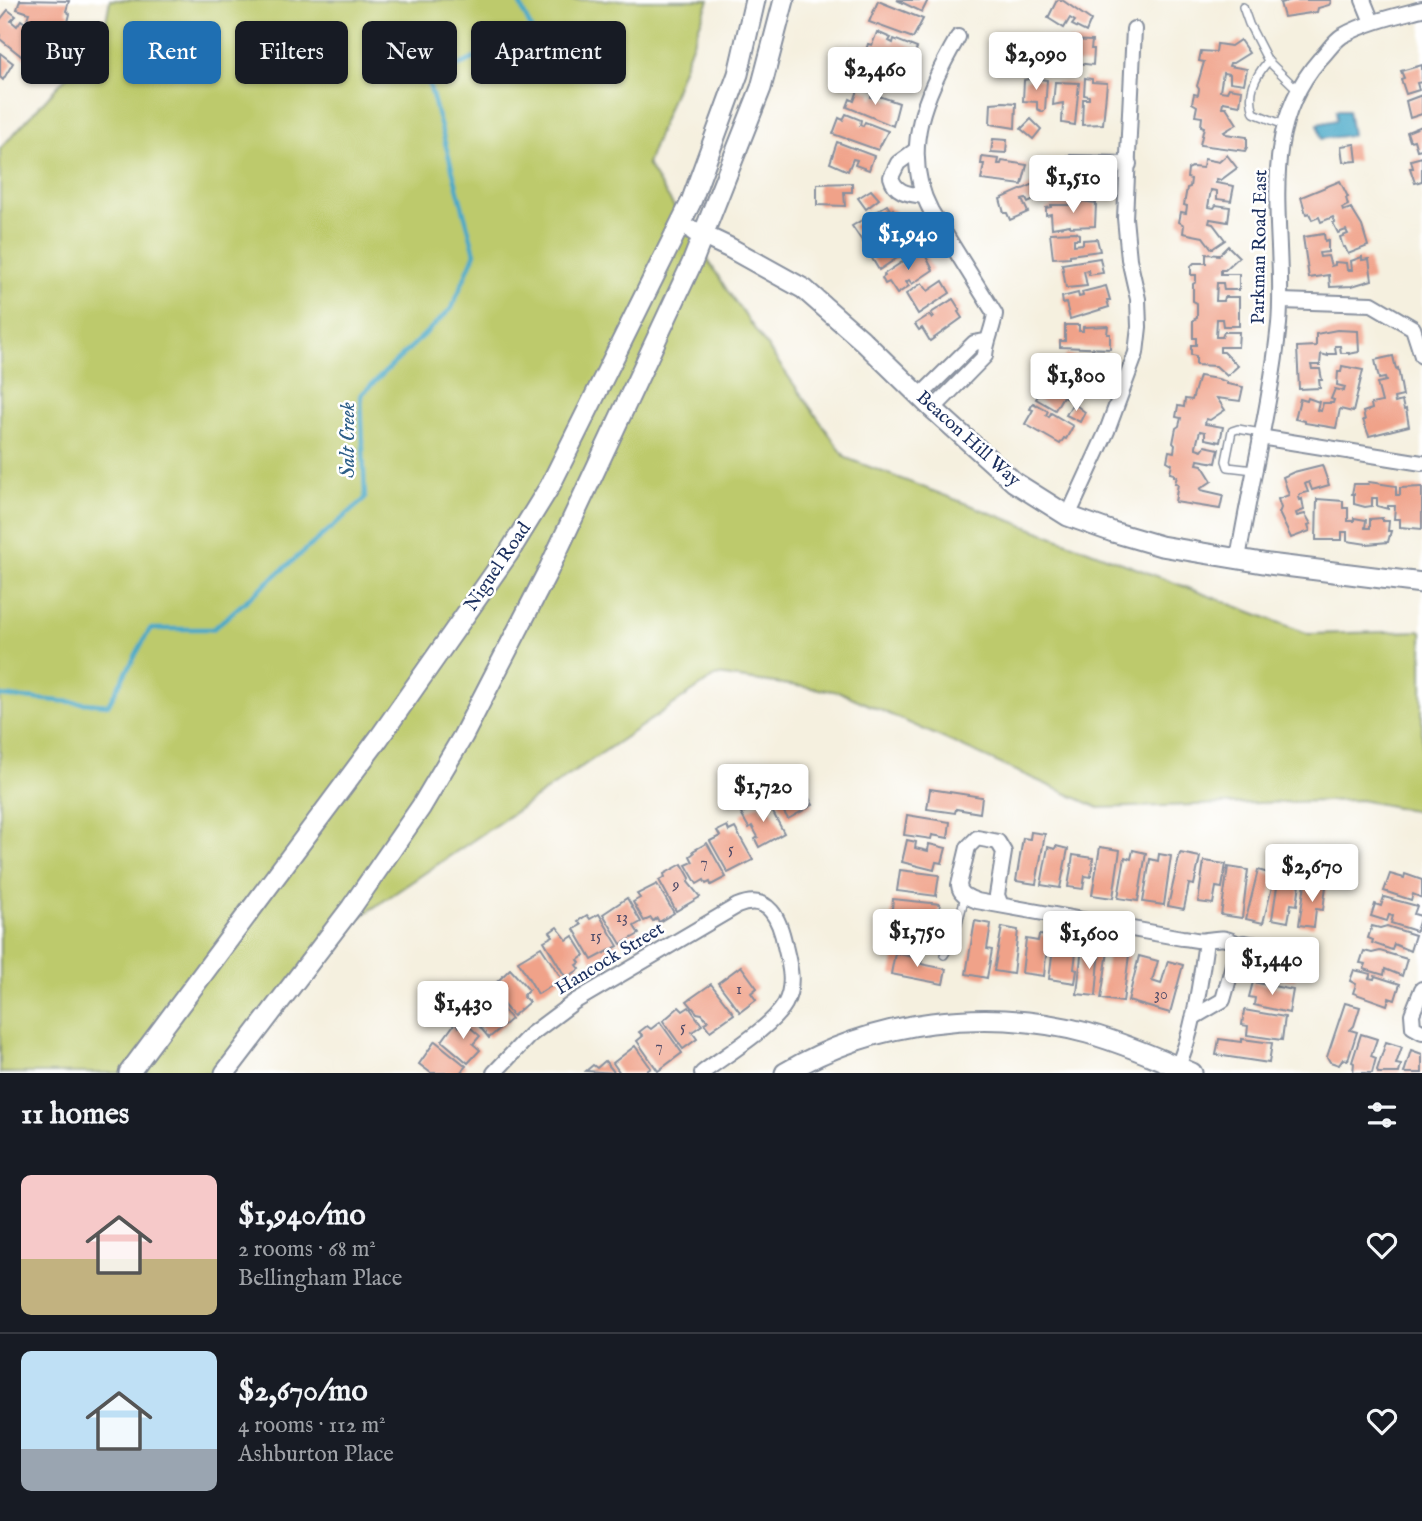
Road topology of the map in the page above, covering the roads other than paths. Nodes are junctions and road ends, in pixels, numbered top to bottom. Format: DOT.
graph roads {
  1 [pos="755,0"];
  2 [pos="784,0"];
  3 [pos="1363,0"];
  4 [pos="1243,7"];
  5 [pos="1422,9"];
  6 [pos="1372,22"];
  7 [pos="1134,29"];
  8 [pos="958,37"];
  9 [pos="1268,61"];
  10 [pos="1299,90"];
  11 [pos="1284,125"];
  12 [pos="916,150"];
  13 [pos="1070,163"];
  14 [pos="1129,164"];
  15 [pos="923,196"];
  16 [pos="681,224"];
  17 [pos="703,236"];
  18 [pos="1281,301"];
  19 [pos="1422,356"];
  20 [pos="927,403"];
  21 [pos="1260,435"];
  22 [pos="1422,463"];
  23 [pos="1254,470"];
  24 [pos="1068,516"];
  25 [pos="1238,559"];
  26 [pos="1422,583"];
  27 [pos="965,896"];
  28 [pos="1001,905"];
  29 [pos="1206,941"];
  30 [pos="1234,942"];
  31 [pos="1302,948"];
  32 [pos="944,955"];
  33 [pos="1422,989"];
  34 [pos="1194,1017"];
  35 [pos="1422,1031"];
  36 [pos="1182,1071"];
  37 [pos="129,1073"];
  38 [pos="225,1073"];
  39 [pos="494,1073"];
  40 [pos="702,1073"];
  41 [pos="785,1073"];
  1 -- 16 [label="main road, Niguel Road"];
  2 -- 17 [label="main road, Niguel Road"];
  3 -- 6 [label="street"];
  4 -- 9 [label="lane"];
  5 -- 6 [label="street, Parkman Road East"];
  6 -- 10 [label="street, Parkman Road East"];
  7 -- 14 [label="street"];
  8 -- 12 [label="street"];
  9 -- 10 [label="lane"];
  9 -- 11 [label="lane"];
  10 -- 11 [label="street, Parkman Road East"];
  11 -- 18 [label="street, Parkman Road East"];
  12 -- 15 [label="street"];
  12 -- 15 [label="street"];
  13 -- 14 [label="street"];
  14 -- 24 [label="street"];
  15 -- 20 [label="street"];
  16 -- 17 [label="main road, Beacon Hill Way"];
  16 -- 37 [label="main road, Niguel Road"];
  17 -- 20 [label="main road, Beacon Hill Way"];
  17 -- 38 [label="main road, Niguel Road"];
  18 -- 19 [label="street"];
  18 -- 21 [label="street, Parkman Road East"];
  20 -- 24 [label="main road, Beacon Hill Way"];
  21 -- 22 [label="street"];
  21 -- 23 [label="street, Parkman Road East"];
  21 -- 23 [label="lane"];
  23 -- 25 [label="street, Parkman Road East"];
  24 -- 25 [label="main road, Beacon Hill Way"];
  25 -- 26 [label="main road, Beacon Hill Way"];
  27 -- 28 [label="street"];
  27 -- 28 [label="street"];
  27 -- 32 [label="lane"];
  28 -- 29 [label="street"];
  29 -- 30 [label="street"];
  29 -- 34 [label="street"];
  30 -- 31 [label="lane"];
  30 -- 34 [label="street"];
  33 -- 35 [label="street"];
  34 -- 36 [label="street"];
  36 -- 41 [label="main road"];
  39 -- 40 [label="street, Hancock Street"];
}
